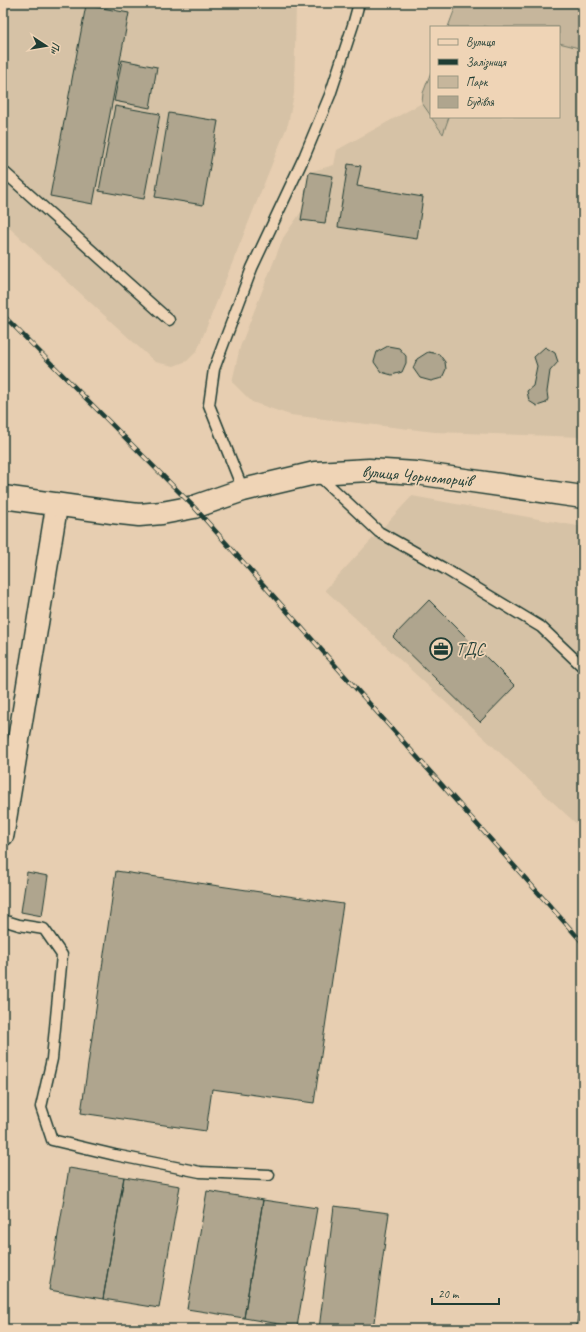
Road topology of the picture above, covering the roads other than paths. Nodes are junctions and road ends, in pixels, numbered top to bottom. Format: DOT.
graph roads {
  1 [pos="359,3"];
  2 [pos="3,170"];
  3 [pos="169,320"];
  4 [pos="315,473"];
  5 [pos="243,490"];
  6 [pos="3,497"];
  7 [pos="583,497"];
  8 [pos="57,504"];
  9 [pos="583,667"];
  10 [pos="3,836"];
  11 [pos="3,920"];
  12 [pos="269,1175"];
  1 -- 5 [label="lane"];
  2 -- 3 [label="lane"];
  4 -- 5 [label="street, вулиця Чорноморців"];
  4 -- 7 [label="street, вулиця Чорноморців"];
  4 -- 9 [label="lane"];
  5 -- 8 [label="street, вулиця Чорноморців"];
  6 -- 8 [label="street, вулиця Чорноморців"];
  8 -- 10 [label="street"];
  11 -- 12 [label="lane"];
}
